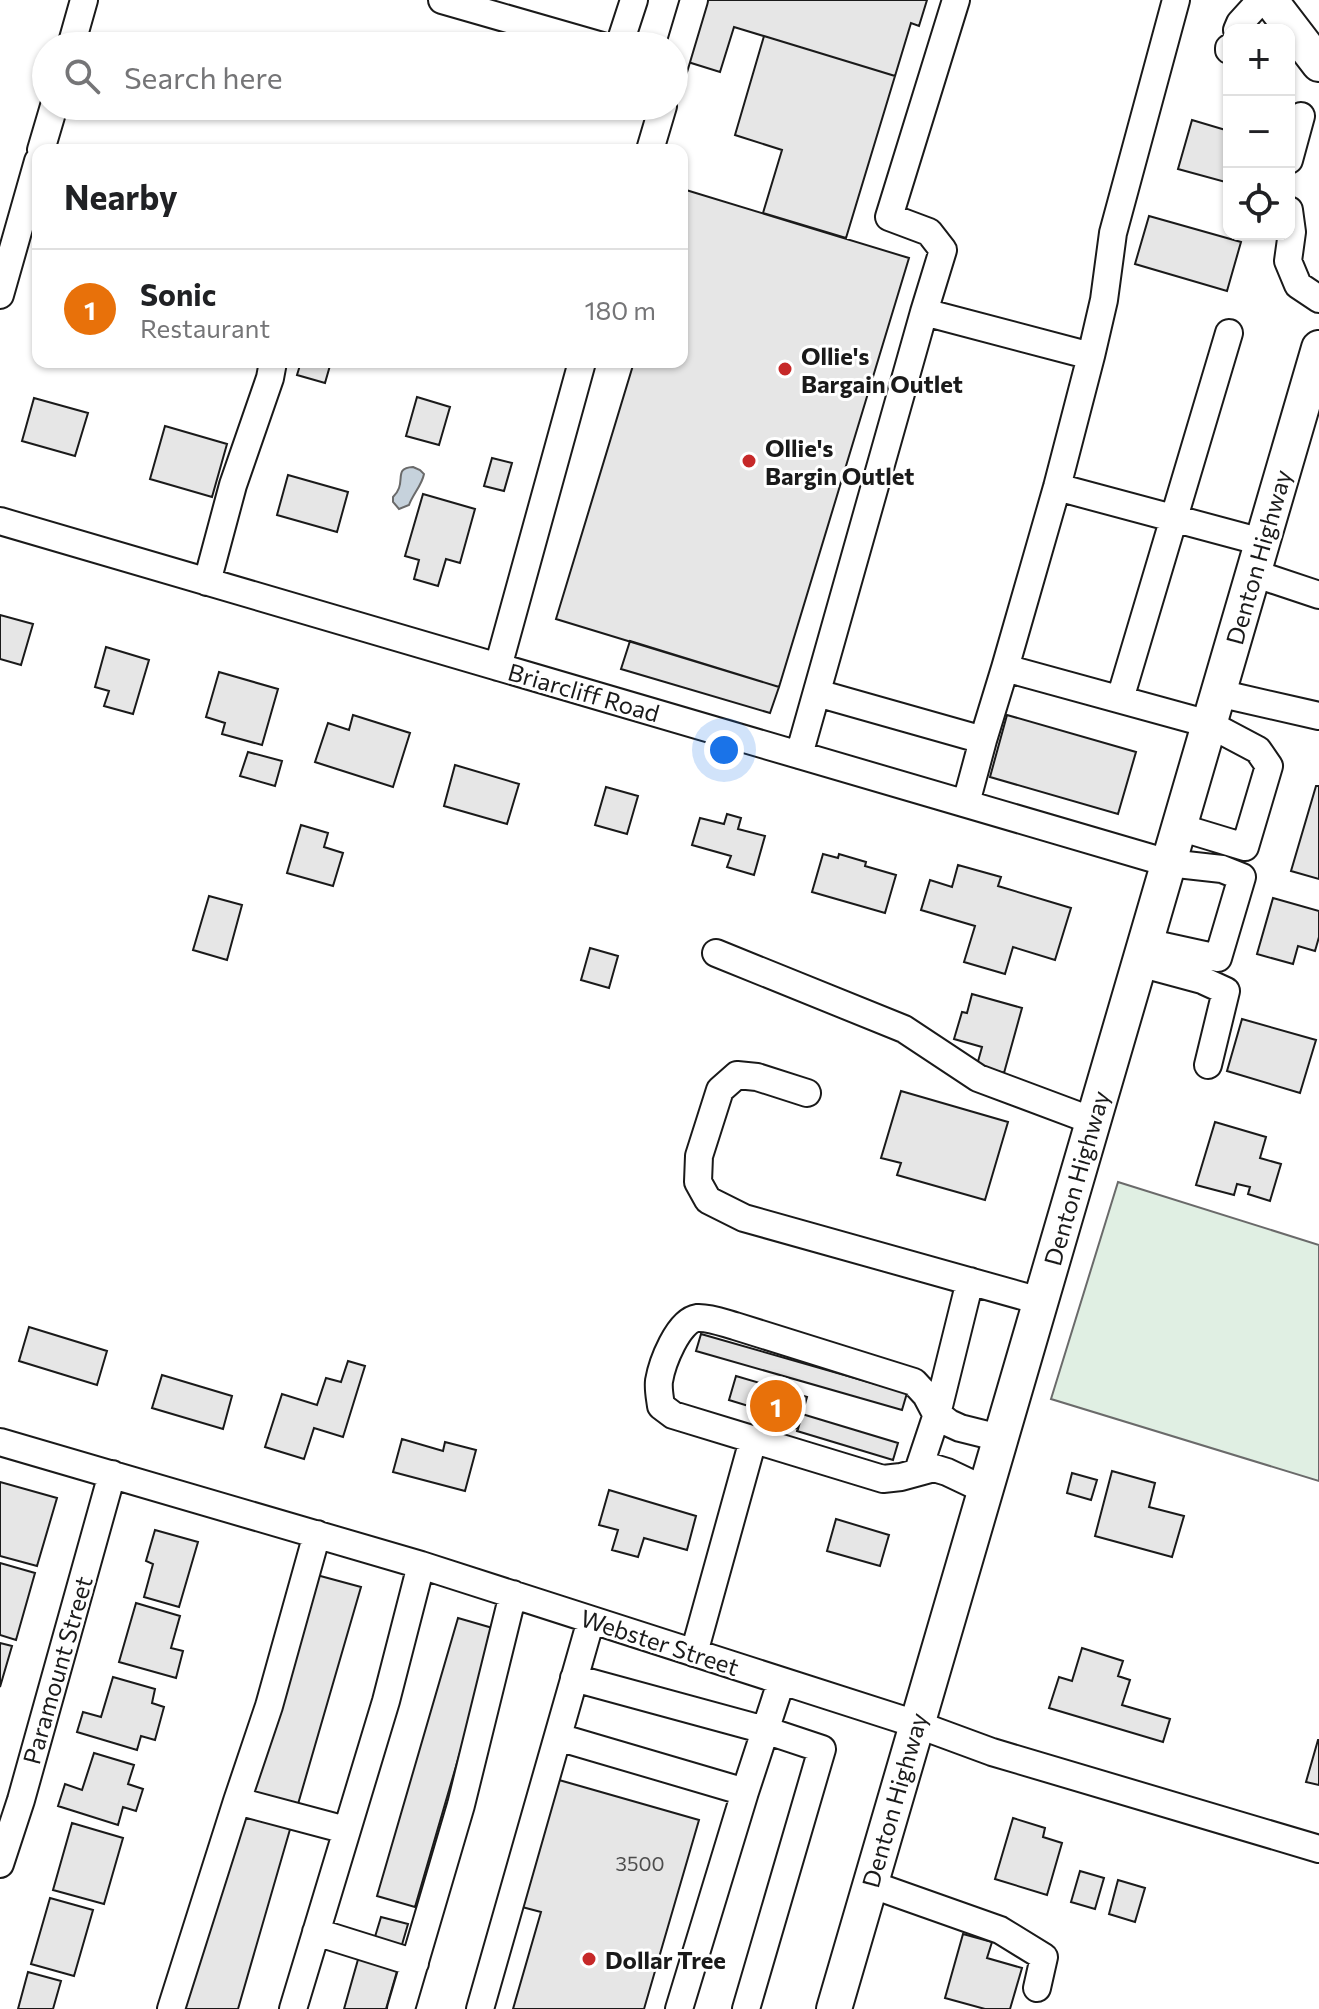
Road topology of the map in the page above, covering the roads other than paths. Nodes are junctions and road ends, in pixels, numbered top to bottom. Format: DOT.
graph roads {
  1 [pos="84,0"];
  2 [pos="442,0"];
  3 [pos="634,0"];
  4 [pos="694,0"];
  5 [pos="956,0"];
  6 [pos="1176,0"];
  7 [pos="1261,0"];
  8 [pos="1270,0"];
  9 [pos="1240,24"];
  10 [pos="75,32"];
  11 [pos="553,32"];
  12 [pos="624,32"];
  13 [pos="684,32"];
  14 [pos="1319,64"];
  15 [pos="1303,113"];
  16 [pos="50,120"];
  17 [pos="659,120"];
  18 [pos="1295,140"];
  19 [pos="43,144"];
  20 [pos="652,144"];
  21 [pos="32,182"];
  22 [pos="1291,240"];
  23 [pos="0,295"];
  24 [pos="1319,299"];
  25 [pos="924,312"];
  26 [pos="1229,333"];
  27 [pos="1091,356"];
  28 [pos="1317,366"];
  29 [pos="272,368"];
  30 [pos="580,368"];
  31 [pos="1057,487"];
  32 [pos="1174,519"];
  33 [pos="0,521"];
  34 [pos="1258,557"];
  35 [pos="207,582"];
  36 [pos="1319,595"];
  37 [pos="498,667"];
  38 [pos="1005,668"];
  39 [pos="817,693"];
  40 [pos="1120,699"];
  41 [pos="1214,709"];
  42 [pos="1319,716"];
  43 [pos="983,740"];
  44 [pos="799,755"];
  45 [pos="966,803"];
  46 [pos="1179,827"];
  47 [pos="1168,863"];
  48 [pos="716,953"];
  49 [pos="1142,953"];
  50 [pos="1208,1065"];
  51 [pos="807,1093"];
  52 [pos="1093,1121"];
  53 [pos="970,1281"];
  54 [pos="1040,1301"];
  55 [pos="937,1414"];
  56 [pos="1000,1438"];
  57 [pos="753,1440"];
  58 [pos="0,1442"];
  59 [pos="918,1471"];
  60 [pos="112,1474"];
  61 [pos="985,1490"];
  62 [pos="317,1534"];
  63 [pos="421,1565"];
  64 [pos="513,1594"];
  65 [pos="591,1620"];
  66 [pos="694,1653"];
  67 [pos="574,1678"];
  68 [pos="781,1682"];
  69 [pos="916,1724"];
  70 [pos="765,1730"];
  71 [pos="558,1737"];
  72 [pos="745,1792"];
  73 [pos="237,1801"];
  74 [pos="346,1830"];
  75 [pos="1319,1849"];
  76 [pos="0,1864"];
  77 [pos="870,1884"];
  78 [pos="316,1932"];
  79 [pos="415,1963"];
  80 [pos="1037,1988"];
  81 [pos="171,2009"];
  82 [pos="293,2009"];
  83 [pos="401,2009"];
  84 [pos="480,2009"];
  85 [pos="679,2009"];
  86 [pos="746,2009"];
  87 [pos="834,2009"];
  1 -- 10 [label="street"];
  2 -- 11 [label="street"];
  3 -- 12 [label="street"];
  4 -- 13 [label="street"];
  5 -- 25 [label="street"];
  6 -- 27 [label="street"];
  7 -- 9 [label="street"];
  8 -- 14 [label="main road"];
  15 -- 18 [label="street"];
  16 -- 19 [label="street"];
  17 -- 20 [label="street"];
  21 -- 23 [label="street"];
  22 -- 24 [label="street"];
  25 -- 27 [label="street"];
  25 -- 39 [label="street"];
  26 -- 32 [label="street"];
  27 -- 31 [label="street"];
  28 -- 34 [label="main road, Denton Highway"];
  29 -- 35 [label="street"];
  30 -- 37 [label="street"];
  31 -- 32 [label="street"];
  31 -- 38 [label="street"];
  32 -- 34 [label="street"];
  32 -- 40 [label="street"];
  33 -- 35 [label="street, Briarcliff Road"];
  34 -- 36 [label="street"];
  34 -- 41 [label="main road, Denton Highway"];
  35 -- 37 [label="street, Briarcliff Road"];
  37 -- 44 [label="street, Briarcliff Road"];
  38 -- 40 [label="street"];
  38 -- 43 [label="street"];
  39 -- 43 [label="street"];
  39 -- 44 [label="street"];
  40 -- 41 [label="street"];
  41 -- 42 [label="street"];
  41 -- 46 [label="main road, Denton Highway"];
  41 -- 46 [label="street"];
  43 -- 45 [label="street"];
  44 -- 45 [label="street, Briarcliff Road"];
  45 -- 47 [label="street, Briarcliff Road"];
  46 -- 47 [label="main road, Denton Highway"];
  47 -- 49 [label="main road, Denton Highway"];
  47 -- 49 [label="street, Briarcliff Road"];
  48 -- 52 [label="street"];
  49 -- 50 [label="street"];
  49 -- 52 [label="main road, Denton Highway"];
  51 -- 53 [label="street"];
  52 -- 54 [label="main road, Denton Highway"];
  53 -- 54 [label="street"];
  53 -- 55 [label="street"];
  54 -- 56 [label="main road, Denton Highway"];
  55 -- 56 [label="street"];
  55 -- 57 [label="street"];
  55 -- 59 [label="street"];
  56 -- 61 [label="main road, Denton Highway"];
  57 -- 59 [label="street"];
  57 -- 66 [label="street"];
  58 -- 60 [label="street, Webster Street"];
  59 -- 61 [label="street"];
  60 -- 62 [label="street, Webster Street"];
  60 -- 76 [label="street, Paramount Street"];
  61 -- 69 [label="main road, Denton Highway"];
  62 -- 63 [label="street, Webster Street"];
  62 -- 73 [label="street"];
  63 -- 64 [label="street, Webster Street"];
  63 -- 74 [label="street"];
  64 -- 65 [label="street, Webster Street"];
  64 -- 79 [label="street"];
  65 -- 66 [label="street, Webster Street"];
  65 -- 67 [label="street"];
  66 -- 68 [label="street, Webster Street"];
  67 -- 70 [label="street"];
  67 -- 71 [label="street"];
  68 -- 69 [label="street, Webster Street"];
  68 -- 70 [label="street"];
  69 -- 75 [label="street, Webster Street"];
  69 -- 77 [label="main road, Denton Highway"];
  70 -- 72 [label="street"];
  70 -- 86 [label="street"];
  71 -- 72 [label="street"];
  71 -- 84 [label="street"];
  72 -- 85 [label="street"];
  73 -- 74 [label="street"];
  73 -- 81 [label="street"];
  74 -- 78 [label="street"];
  77 -- 80 [label="street"];
  77 -- 87 [label="main road, Denton Highway"];
  78 -- 79 [label="street"];
  78 -- 82 [label="street"];
  79 -- 83 [label="street"];
}
